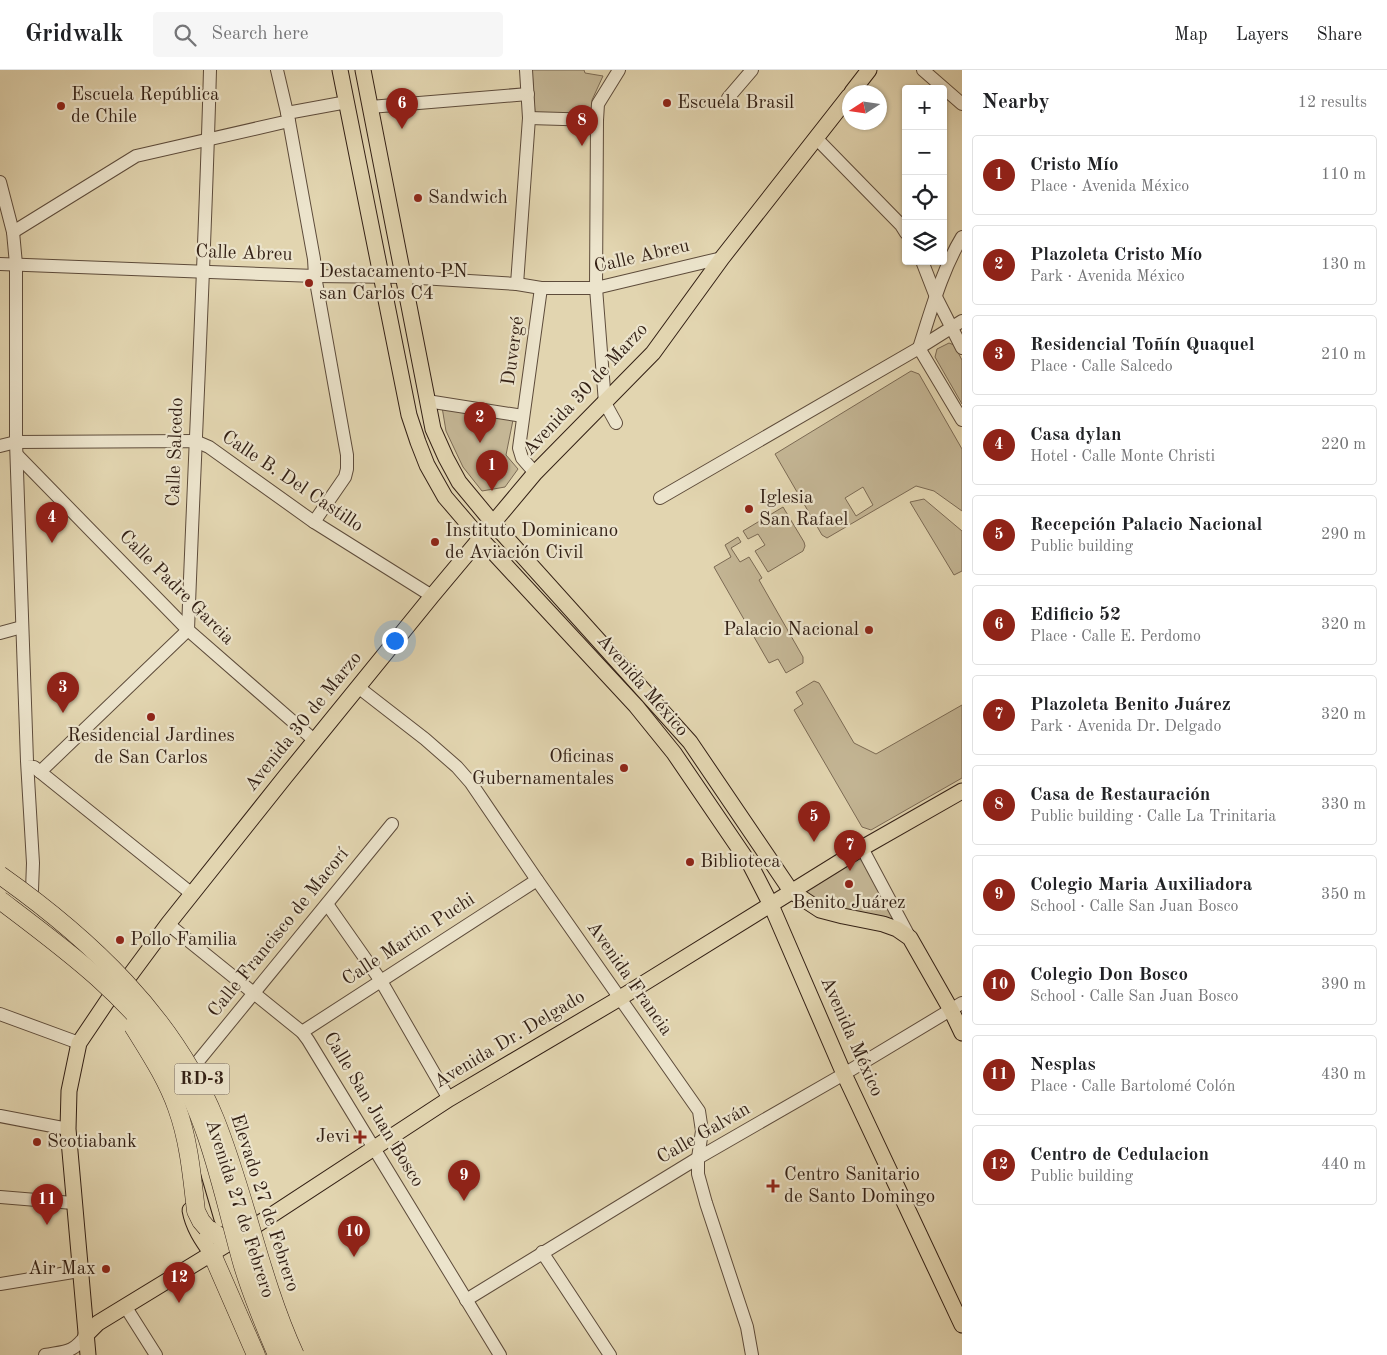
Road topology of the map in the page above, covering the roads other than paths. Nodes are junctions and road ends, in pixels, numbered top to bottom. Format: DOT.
graph roads {
  1 [pos="210,70"];
  2 [pos="277,70"];
  3 [pos="340,70"];
  4 [pos="363,70"];
  5 [pos="526,70"];
  6 [pos="619,70"];
  7 [pos="752,70"];
  8 [pos="869,70"];
  9 [pos="922,70"];
  10 [pos="857,85"];
  11 [pos="528,94"];
  12 [pos="728,98"];
  13 [pos="347,102"];
  14 [pos="962,104"];
  15 [pos="842,106"];
  16 [pos="370,107"];
  17 [pos="288,117"];
  18 [pos="529,118"];
  19 [pos="596,120"];
  20 [pos="817,138"];
  21 [pos="208,140"];
  22 [pos="0,182"];
  23 [pos="902,227"];
  24 [pos="13,232"];
  25 [pos="962,237"];
  26 [pos="722,258"];
  27 [pos="0,264"];
  28 [pos="16,264"];
  29 [pos="924,265"];
  30 [pos="204,271"];
  31 [pos="315,276"];
  32 [pos="382,277"];
  33 [pos="404,277"];
  34 [pos="518,284"];
  35 [pos="541,288"];
  36 [pos="596,288"];
  37 [pos="936,297"];
  38 [pos="956,324"];
  39 [pos="920,348"];
  40 [pos="962,348"];
  41 [pos="427,401"];
  42 [pos="604,403"];
  43 [pos="524,416"];
  44 [pos="962,420"];
  45 [pos="616,423"];
  46 [pos="195,441"];
  47 [pos="16,442"];
  48 [pos="0,446"];
  49 [pos="17,455"];
  50 [pos="535,473"];
  51 [pos="660,498"];
  52 [pos="314,522"];
  53 [pos="493,523"];
  54 [pos="480,539"];
  55 [pos="432,596"];
  56 [pos="22,627"];
  57 [pos="188,630"];
  58 [pos="0,633"];
  59 [pos="358,687"];
  60 [pos="314,740"];
  61 [pos="27,761"];
  62 [pos="40,772"];
  63 [pos="962,791"];
  64 [pos="392,824"];
  65 [pos="862,848"];
  66 [pos="0,869"];
  67 [pos="0,875"];
  68 [pos="537,880"];
  69 [pos="32,890"];
  70 [pos="791,892"];
  71 [pos="192,894"];
  72 [pos="0,900"];
  73 [pos="327,904"];
  74 [pos="771,905"];
  75 [pos="0,908"];
  76 [pos="168,924"];
  77 [pos="910,938"];
  78 [pos="381,981"];
  79 [pos="119,990"];
  80 [pos="253,992"];
  81 [pos="620,998"];
  82 [pos="957,1006"];
  83 [pos="0,1014"];
  84 [pos="302,1032"];
  85 [pos="962,1034"];
  86 [pos="79,1043"];
  87 [pos="195,1065"];
  88 [pos="169,1073"];
  89 [pos="844,1074"];
  90 [pos="450,1100"];
  91 [pos="0,1116"];
  92 [pos="68,1129"];
  93 [pos="374,1148"];
  94 [pos="698,1158"];
  95 [pos="0,1197"];
  96 [pos="73,1203"];
  97 [pos="256,1226"];
  98 [pos="229,1244"];
  99 [pos="542,1252"];
  100 [pos="212,1254"];
  101 [pos="79,1271"];
  102 [pos="0,1284"];
  103 [pos="466,1300"];
  104 [pos="125,1306"];
  105 [pos="962,1325"];
  106 [pos="86,1335"];
  107 [pos="253,1348"];
  108 [pos="748,1353"];
  109 [pos="45,1355"];
  110 [pos="88,1355"];
  111 [pos="156,1355"];
  112 [pos="270,1355"];
  113 [pos="277,1355"];
  114 [pos="295,1355"];
  115 [pos="303,1355"];
  116 [pos="500,1355"];
  117 [pos="610,1355"];
  1 -- 21 [label="street, Calle Salcedo"];
  2 -- 17 [label="street"];
  3 -- 13 [label="main road, Avenida México"];
  4 -- 16 [label="main road, Avenida México"];
  5 -- 11 [label="street"];
  6 -- 19 [label="street"];
  7 -- 12 [label="street"];
  8 -- 10 [label="main road"];
  9 -- 14 [label="street"];
  11 -- 16 [label="street"];
  11 -- 18 [label="street"];
  13 -- 17 [label="street"];
  13 -- 32 [label="main road, Avenida México"];
  15 -- 20 [label="main road, Avenida 30 de Marzo"];
  16 -- 33 [label="main road, Avenida México"];
  17 -- 21 [label="street"];
  17 -- 31 [label="street"];
  18 -- 19 [label="street"];
  18 -- 34 [label="street"];
  19 -- 36 [label="street"];
  20 -- 23 [label="street"];
  20 -- 26 [label="main road, Avenida 30 de Marzo"];
  21 -- 24 [label="street"];
  21 -- 30 [label="street, Calle Salcedo"];
  22 -- 24 [label="street"];
  24 -- 28 [label="street"];
  25 -- 37 [label="street"];
  26 -- 36 [label="street, Calle Abreu"];
  26 -- 42 [label="main road, Avenida 30 de Marzo"];
  27 -- 28 [label="street, Calle Abreu"];
  28 -- 30 [label="street, Calle Abreu"];
  28 -- 47 [label="street"];
  29 -- 37 [label="street"];
  30 -- 31 [label="street, Calle Abreu"];
  30 -- 46 [label="street, Calle Salcedo"];
  31 -- 32 [label="street, Calle Abreu"];
  31 -- 52 [label="street"];
  32 -- 33 [label="street, Calle Abreu"];
  32 -- 54 [label="main road, Avenida México"];
  33 -- 34 [label="street, Calle Abreu"];
  33 -- 41 [label="main road, Avenida México"];
  34 -- 35 [label="street, Calle Abreu"];
  35 -- 36 [label="street, Calle Abreu"];
  35 -- 43 [label="street, Duvergé"];
  36 -- 42 [label="street"];
  37 -- 38 [label="street"];
  37 -- 39 [label="street"];
  38 -- 39 [label="street"];
  38 -- 40 [label="street"];
  39 -- 44 [label="street"];
  39 -- 51 [label="street"];
  41 -- 43 [label="street"];
  41 -- 53 [label="main road, Avenida México"];
  42 -- 45 [label="street"];
  42 -- 50 [label="main road, Avenida 30 de Marzo"];
  43 -- 50 [label="street, Duvergé"];
  46 -- 47 [label="street, Calle B. Del Castillo"];
  46 -- 52 [label="street, Calle B. Del Castillo"];
  46 -- 57 [label="street, Calle Salcedo"];
  47 -- 48 [label="street, Calle B. Del Castillo"];
  47 -- 49 [label="street"];
  49 -- 56 [label="street"];
  49 -- 57 [label="street, Calle Padre Garcia"];
  50 -- 53 [label="main road, Avenida 30 de Marzo"];
  52 -- 55 [label="street, Calle B. Del Castillo"];
  53 -- 54 [label="main road, Avenida 30 de Marzo"];
  53 -- 70 [label="main road, Avenida México"];
  54 -- 55 [label="main road, Avenida 30 de Marzo"];
  54 -- 74 [label="main road, Avenida México"];
  55 -- 59 [label="main road, Avenida 30 de Marzo"];
  56 -- 58 [label="street"];
  56 -- 61 [label="street"];
  57 -- 60 [label="street, Calle Padre Garcia"];
  57 -- 62 [label="street"];
  59 -- 60 [label="main road, Avenida 30 de Marzo"];
  59 -- 68 [label="street, Avenida Francia"];
  60 -- 71 [label="main road, Avenida 30 de Marzo"];
  61 -- 62 [label="street"];
  61 -- 69 [label="street"];
  62 -- 71 [label="street"];
  63 -- 65 [label="main road, Avenida Dr. Delgado"];
  64 -- 73 [label="street, Calle Francisco de Macorí"];
  65 -- 70 [label="main road, Avenida Dr. Delgado"];
  65 -- 77 [label="street"];
  66 -- 69 [label="main road, Avenida 27 de Febrero / RD-3"];
  67 -- 114 [label="highway, Elevado 27 de Febrero / RD-3, bridge"];
  68 -- 78 [label="street, Calle Martin Puchi"];
  68 -- 81 [label="street, Avenida Francia"];
  69 -- 79 [label="main road, Avenida 27 de Febrero / RD-3"];
  70 -- 74 [label="main road, Avenida Dr. Delgado"];
  70 -- 77 [label="main road, Avenida México"];
  71 -- 76 [label="main road, Avenida 30 de Marzo"];
  72 -- 79 [label="highway, Elevado 27 de Febrero / RD-3, bridge"];
  73 -- 78 [label="street"];
  73 -- 80 [label="street, Calle Francisco de Macorí"];
  74 -- 81 [label="main road, Avenida Dr. Delgado"];
  74 -- 89 [label="main road, Avenida México"];
  75 -- 79 [label="main road, Avenida 27 de Febrero / RD-3"];
  76 -- 79 [label="main road, Avenida 30 de Marzo"];
  76 -- 80 [label="street, Calle San Juan Bosco"];
  77 -- 82 [label="main road"];
  78 -- 84 [label="street, Calle Martin Puchi"];
  78 -- 90 [label="street"];
  79 -- 86 [label="main road, Avenida 30 de Marzo"];
  79 -- 87 [label="main road, Avenida 27 de Febrero / RD-3"];
  79 -- 88 [label="main road, Avenida 27 de Febrero / RD-3"];
  79 -- 98 [label="highway, bridge"];
  79 -- 113 [label="highway, Elevado 27 de Febrero / RD-3, bridge"];
  80 -- 84 [label="street, Calle San Juan Bosco"];
  80 -- 87 [label="street, Calle Francisco de Macorí"];
  81 -- 90 [label="main road, Avenida Dr. Delgado"];
  81 -- 94 [label="street, Avenida Francia"];
  82 -- 85 [label="main road"];
  82 -- 89 [label="street, Calle Galván"];
  83 -- 86 [label="street"];
  84 -- 93 [label="street, Calle San Juan Bosco"];
  86 -- 92 [label="main road"];
  87 -- 97 [label="main road, Avenida 27 de Febrero / RD-3"];
  88 -- 98 [label="main road, Avenida 27 de Febrero / RD-3"];
  88 -- 100 [label="main road"];
  89 -- 94 [label="street, Calle Galván"];
  89 -- 105 [label="main road, Avenida México"];
  90 -- 93 [label="main road, Avenida Dr. Delgado"];
  91 -- 92 [label="street"];
  92 -- 96 [label="main road"];
  93 -- 97 [label="main road, Avenida Dr. Delgado"];
  93 -- 103 [label="street, Calle San Juan Bosco"];
  94 -- 99 [label="street, Calle Galván"];
  94 -- 108 [label="street, Avenida Francia"];
  95 -- 96 [label="street"];
  96 -- 101 [label="main road"];
  97 -- 98 [label="main road, Avenida Dr. Delgado"];
  97 -- 115 [label="main road, Avenida 27 de Febrero / RD-3"];
  98 -- 100 [label="main road, Avenida Dr. Delgado"];
  98 -- 112 [label="main road, Avenida 27 de Febrero / RD-3"];
  99 -- 103 [label="street, Calle Galván"];
  99 -- 117 [label="street"];
  100 -- 104 [label="main road, Avenida Dr. Delgado"];
  100 -- 107 [label="highway"];
  101 -- 102 [label="street"];
  101 -- 106 [label="main road"];
  103 -- 116 [label="street, Calle San Juan Bosco"];
  104 -- 106 [label="main road, Avenida Dr. Delgado"];
  104 -- 111 [label="street"];
  106 -- 109 [label="street"];
  106 -- 110 [label="main road"];
}
